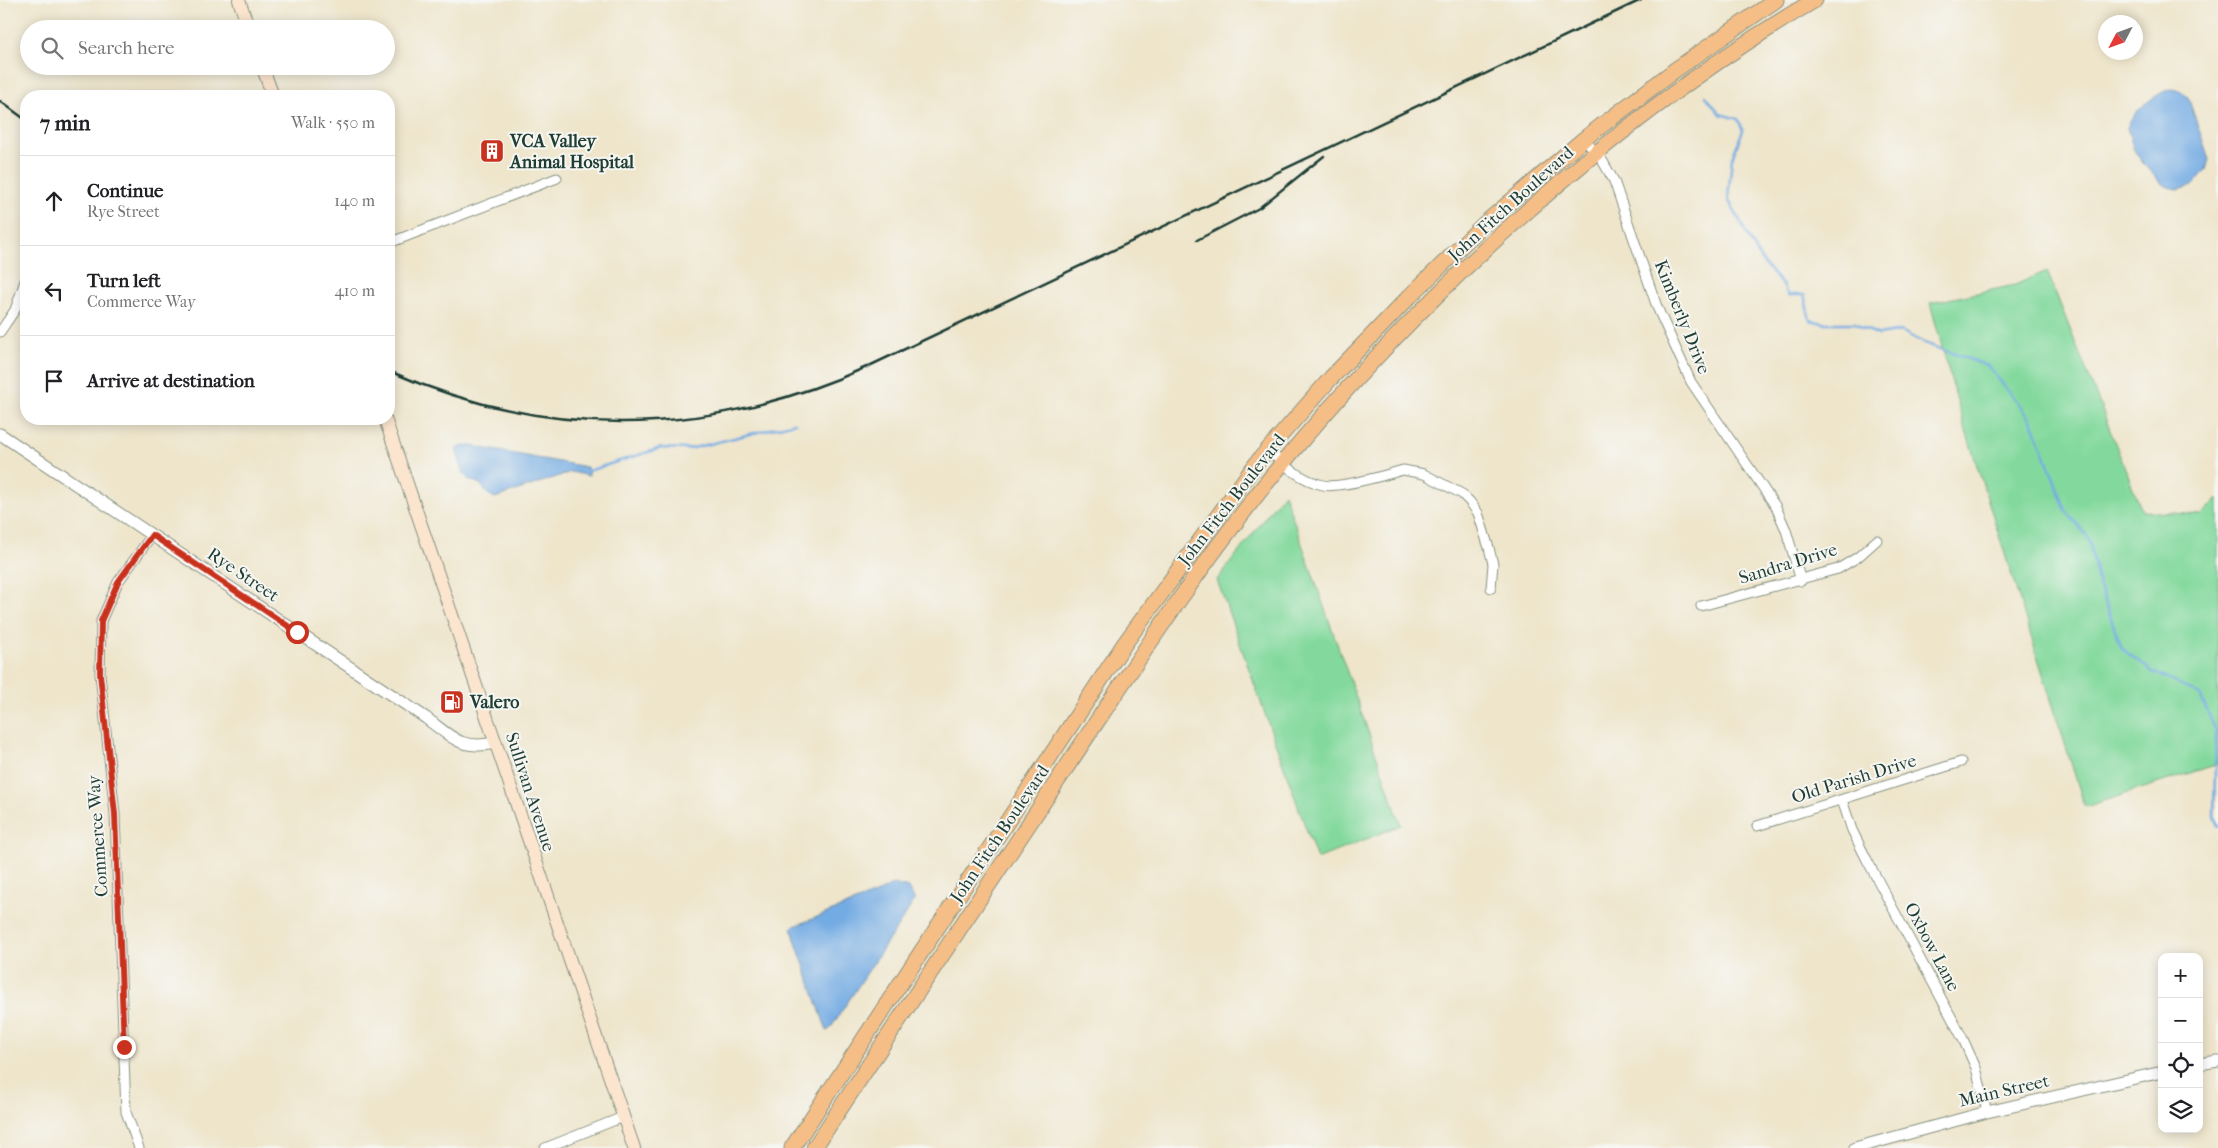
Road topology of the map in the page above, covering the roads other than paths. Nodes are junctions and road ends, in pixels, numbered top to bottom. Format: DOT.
graph roads {
  1 [pos="239,0"];
  2 [pos="1776,0"];
  3 [pos="1815,0"];
  4 [pos="246,20"];
  5 [pos="265,75"];
  6 [pos="271,90"];
  7 [pos="1584,139"];
  8 [pos="1596,154"];
  9 [pos="557,178"];
  10 [pos="1495,215"];
  11 [pos="1508,229"];
  12 [pos="395,241"];
  13 [pos="20,296"];
  14 [pos="1406,300"];
  15 [pos="1420,312"];
  16 [pos="0,332"];
  17 [pos="387,425"];
  18 [pos="0,434"];
  19 [pos="1268,450"];
  20 [pos="1283,463"];
  21 [pos="152,535"];
  22 [pos="1877,540"];
  23 [pos="1801,581"];
  24 [pos="1491,588"];
  25 [pos="1701,606"];
  26 [pos="496,744"];
  27 [pos="1049,759"];
  28 [pos="1961,762"];
  29 [pos="1065,770"];
  30 [pos="1842,800"];
  31 [pos="1757,826"];
  32 [pos="2218,1060"];
  33 [pos="2203,1063"];
  34 [pos="2158,1073"];
  35 [pos="1987,1112"];
  36 [pos="623,1118"];
  37 [pos="140,1148"];
  38 [pos="545,1148"];
  39 [pos="634,1148"];
  40 [pos="792,1148"];
  41 [pos="814,1148"];
  42 [pos="1855,1148"];
  1 -- 4 [label="main road"];
  2 -- 7 [label="highway, John Fitch Boulevard"];
  3 -- 8 [label="highway, John Fitch Boulevard"];
  5 -- 6 [label="main road"];
  7 -- 8 [label="street, Kimberly Drive"];
  7 -- 10 [label="highway, John Fitch Boulevard"];
  8 -- 11 [label="highway, John Fitch Boulevard"];
  8 -- 23 [label="street, Kimberly Drive"];
  9 -- 12 [label="street"];
  10 -- 11 [label="highway"];
  10 -- 14 [label="highway, John Fitch Boulevard"];
  11 -- 15 [label="highway, John Fitch Boulevard"];
  13 -- 16 [label="street"];
  14 -- 15 [label="highway"];
  14 -- 19 [label="highway, John Fitch Boulevard"];
  15 -- 20 [label="highway, John Fitch Boulevard"];
  17 -- 26 [label="main road, Sullivan Avenue"];
  18 -- 21 [label="street, Rye Street"];
  19 -- 20 [label="street"];
  19 -- 27 [label="highway, John Fitch Boulevard"];
  20 -- 24 [label="street"];
  20 -- 29 [label="highway, John Fitch Boulevard"];
  21 -- 26 [label="street, Rye Street"];
  21 -- 37 [label="street, Commerce Way"];
  22 -- 23 [label="street, Sandra Drive"];
  23 -- 25 [label="street, Sandra Drive"];
  26 -- 36 [label="main road, Sullivan Avenue"];
  27 -- 29 [label="highway"];
  27 -- 40 [label="highway, John Fitch Boulevard"];
  28 -- 30 [label="street, Old Parish Drive"];
  29 -- 41 [label="highway, John Fitch Boulevard"];
  30 -- 31 [label="street, Old Parish Drive"];
  30 -- 35 [label="street, Oxbow Lane"];
  32 -- 33 [label="street"];
  34 -- 35 [label="street, Main Street"];
  35 -- 42 [label="street, Main Street"];
  36 -- 38 [label="street"];
  36 -- 39 [label="main road, Sullivan Avenue"];
}
